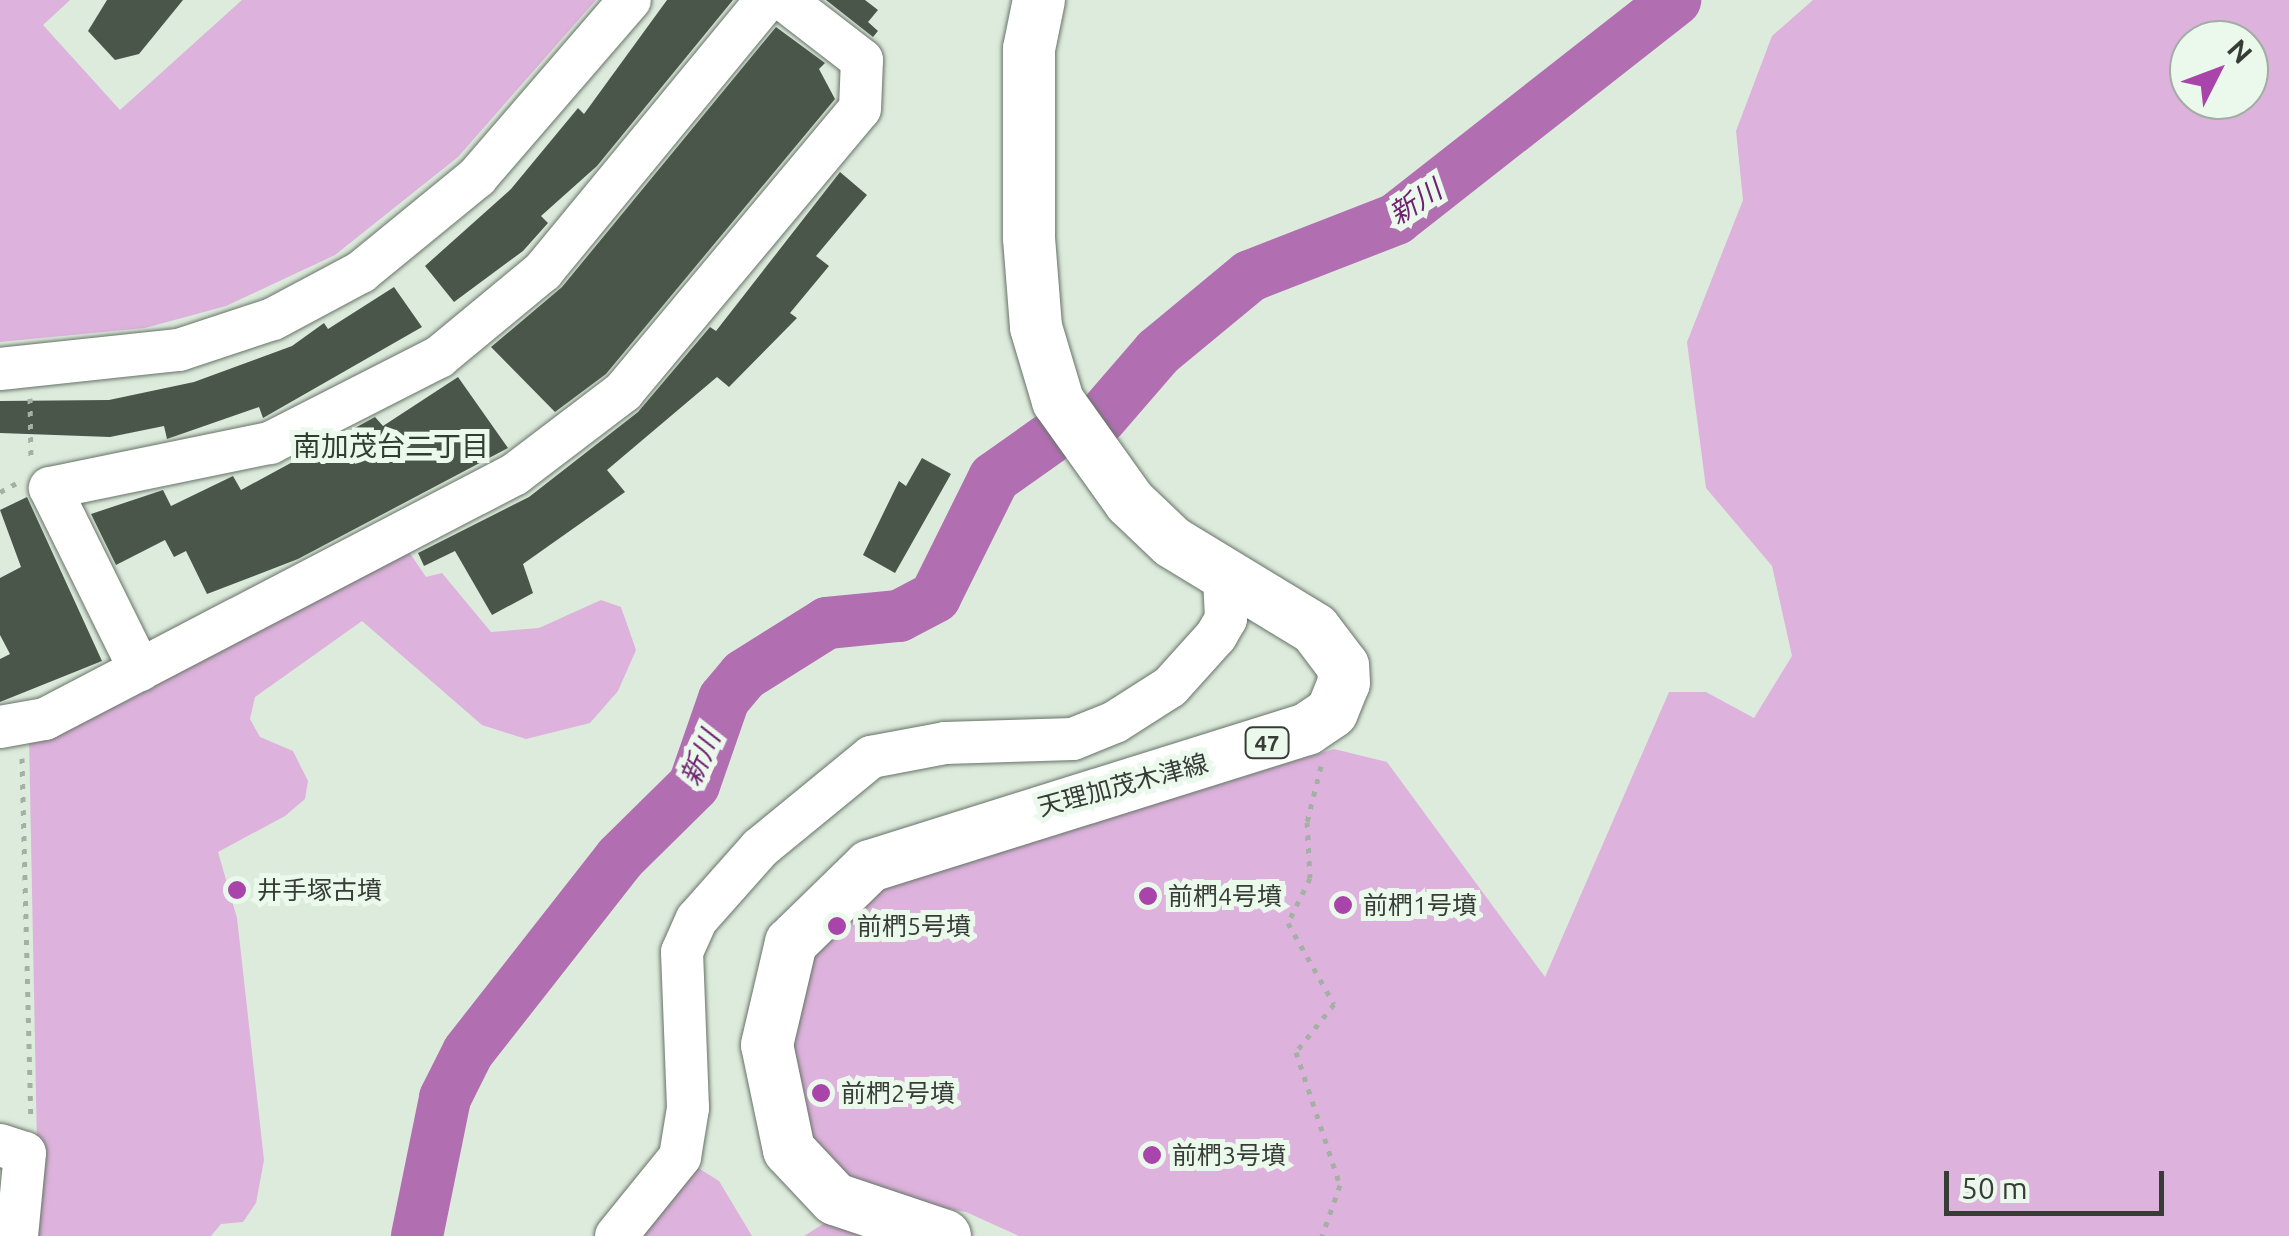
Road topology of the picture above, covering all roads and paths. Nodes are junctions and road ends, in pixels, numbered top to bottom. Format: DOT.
graph roads {
  1 [pos="630,0"];
  2 [pos="766,0"];
  3 [pos="784,0"];
  4 [pos="1040,0"];
  5 [pos="15,370"];
  6 [pos="0,492"];
  7 [pos="1224,577"];
  8 [pos="140,670"];
  9 [pos="10,726"];
  10 [pos="1308,729"];
  11 [pos="13,1149"];
  12 [pos="17,1236"];
  13 [pos="616,1236"];
  14 [pos="945,1236"];
  15 [pos="1322,1236"];
  1 -- 5 [label="street"];
  2 -- 8 [label="street"];
  3 -- 8 [label="street"];
  4 -- 7 [label="main road, 天理加茂木津線 / 47"];
  5 -- 6 [label="path"];
  7 -- 10 [label="main road, 天理加茂木津線 / 47"];
  7 -- 13 [label="street"];
  8 -- 9 [label="street"];
  9 -- 11 [label="path"];
  10 -- 14 [label="main road, 天理加茂木津線 / 47"];
  10 -- 15 [label="path"];
  11 -- 12 [label="street"];
}
